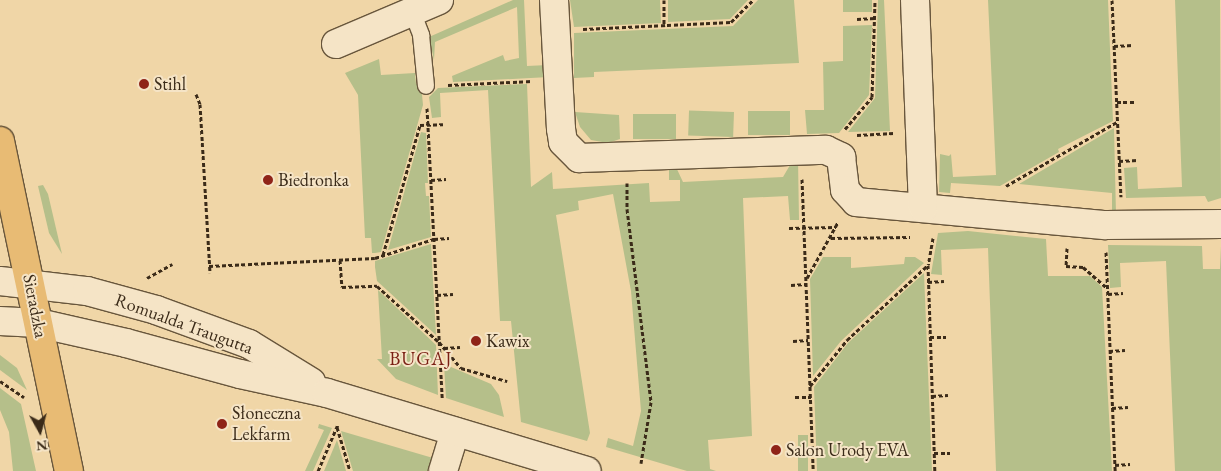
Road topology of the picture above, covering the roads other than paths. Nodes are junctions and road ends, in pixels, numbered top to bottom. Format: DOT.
graph roads {
  1 [pos="440,0"];
  2 [pos="554,0"];
  3 [pos="915,0"];
  4 [pos="412,12"];
  5 [pos="336,44"];
  6 [pos="426,86"];
  7 [pos="0,141"];
  8 [pos="5,198"];
  9 [pos="923,208"];
  10 [pos="1221,224"];
  11 [pos="0,281"];
  12 [pos="30,282"];
  13 [pos="0,321"];
  14 [pos="38,323"];
  15 [pos="327,392"];
  16 [pos="455,432"];
  17 [pos="546,465"];
  18 [pos="69,471"];
  19 [pos="443,471"];
  20 [pos="587,471"];
  1 -- 4 [label="street"];
  2 -- 9 [label="street"];
  3 -- 9 [label="street"];
  4 -- 5 [label="street"];
  4 -- 6 [label="lane"];
  7 -- 8 [label="main road, Sieradzka"];
  8 -- 12 [label="main road, Sieradzka"];
  9 -- 10 [label="street"];
  11 -- 12 [label="street, Romualda Traugutta"];
  12 -- 14 [label="main road, Sieradzka"];
  12 -- 15 [label="street, Romualda Traugutta"];
  13 -- 14 [label="street, Romualda Traugutta"];
  14 -- 15 [label="street, Romualda Traugutta"];
  14 -- 18 [label="main road, Sieradzka"];
  15 -- 16 [label="street, Romualda Traugutta"];
  16 -- 17 [label="street, Romualda Traugutta"];
  16 -- 19 [label="street"];
  17 -- 20 [label="street, Romualda Traugutta"];
}
